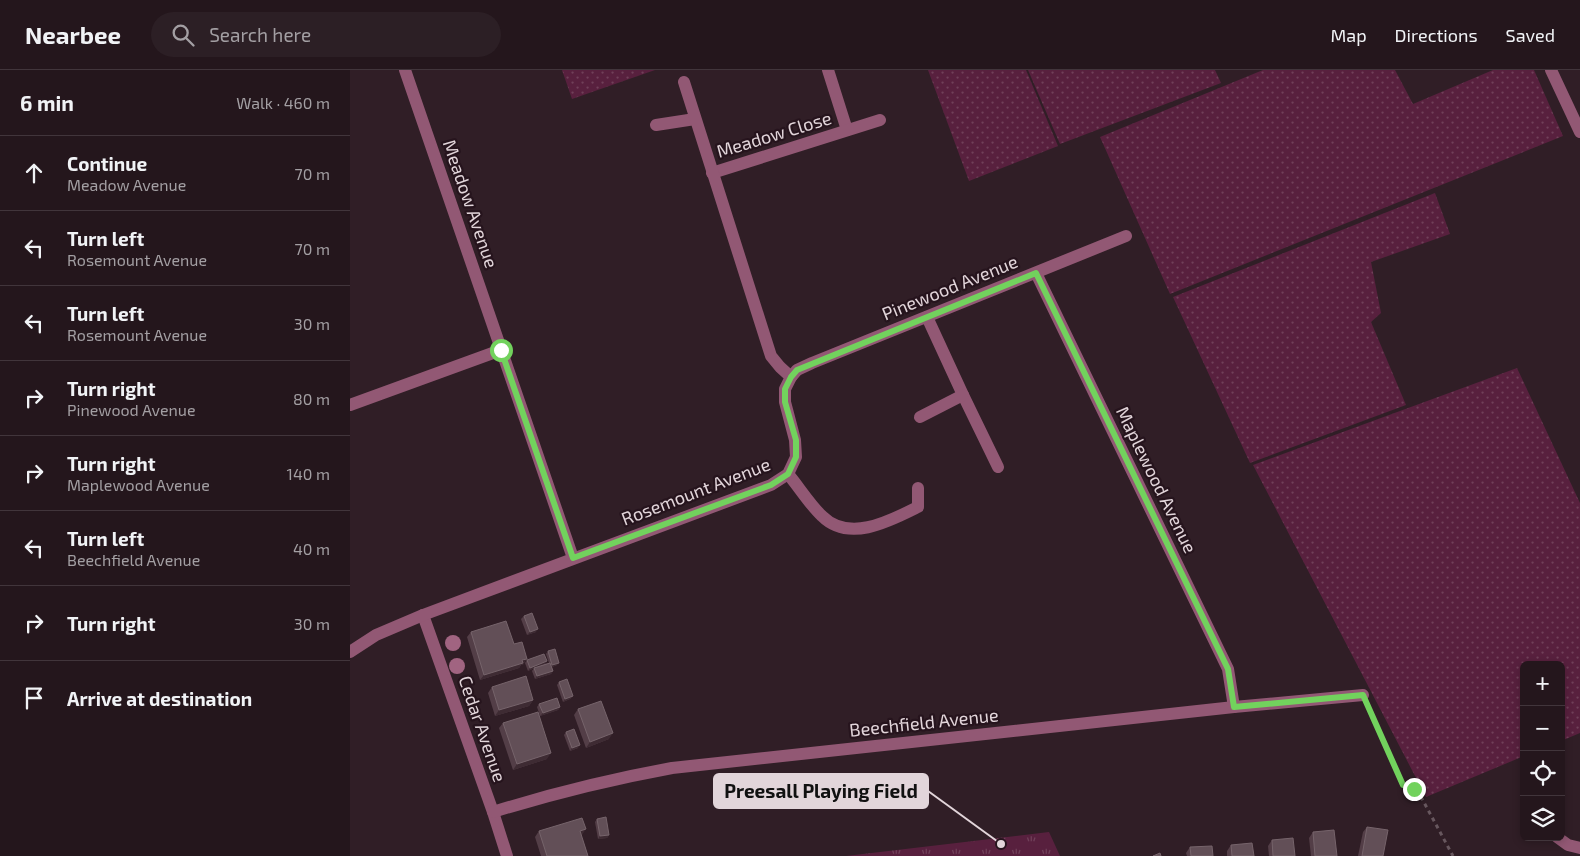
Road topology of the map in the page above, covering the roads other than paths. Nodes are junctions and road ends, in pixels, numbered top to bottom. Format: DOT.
graph roads {
  1 [pos="405,70"];
  2 [pos="828,70"];
  3 [pos="1551,70"];
  4 [pos="684,82"];
  5 [pos="696,119"];
  6 [pos="880,120"];
  7 [pos="656,125"];
  8 [pos="847,130"];
  9 [pos="1580,132"];
  10 [pos="712,173"];
  11 [pos="1126,236"];
  12 [pos="1036,273"];
  13 [pos="927,317"];
  14 [pos="501,350"];
  15 [pos="791,377"];
  16 [pos="963,395"];
  17 [pos="350,405"];
  18 [pos="920,417"];
  19 [pos="998,467"];
  20 [pos="788,474"];
  21 [pos="918,488"];
  22 [pos="573,558"];
  23 [pos="423,615"];
  24 [pos="350,652"];
  25 [pos="1363,695"];
  26 [pos="1234,707"];
  27 [pos="493,812"];
  28 [pos="1562,841"];
  29 [pos="1580,848"];
  30 [pos="507,856"];
  1 -- 14 [label="street, Meadow Avenue"];
  2 -- 8 [label="street, Meadow Close"];
  3 -- 9 [label="street"];
  4 -- 5 [label="street"];
  5 -- 7 [label="street"];
  5 -- 10 [label="street"];
  6 -- 8 [label="street, Meadow Close"];
  8 -- 10 [label="street, Meadow Close"];
  10 -- 15 [label="street"];
  11 -- 12 [label="street, Pinewood Avenue"];
  12 -- 13 [label="street, Pinewood Avenue"];
  12 -- 26 [label="street, Maplewood Avenue"];
  13 -- 15 [label="street, Pinewood Avenue"];
  13 -- 16 [label="street"];
  14 -- 17 [label="street"];
  14 -- 22 [label="street, Meadow Avenue"];
  15 -- 20 [label="street, Rosemount Avenue"];
  16 -- 18 [label="street"];
  16 -- 19 [label="street"];
  20 -- 21 [label="street"];
  20 -- 22 [label="street, Rosemount Avenue"];
  22 -- 23 [label="street, Rosemount Avenue"];
  23 -- 24 [label="street, Rosemount Avenue"];
  23 -- 27 [label="street, Cedar Avenue"];
  25 -- 26 [label="street, Beechfield Avenue"];
  26 -- 27 [label="street, Beechfield Avenue"];
  27 -- 30 [label="street, Cedar Avenue"];
  28 -- 29 [label="street"];
}
